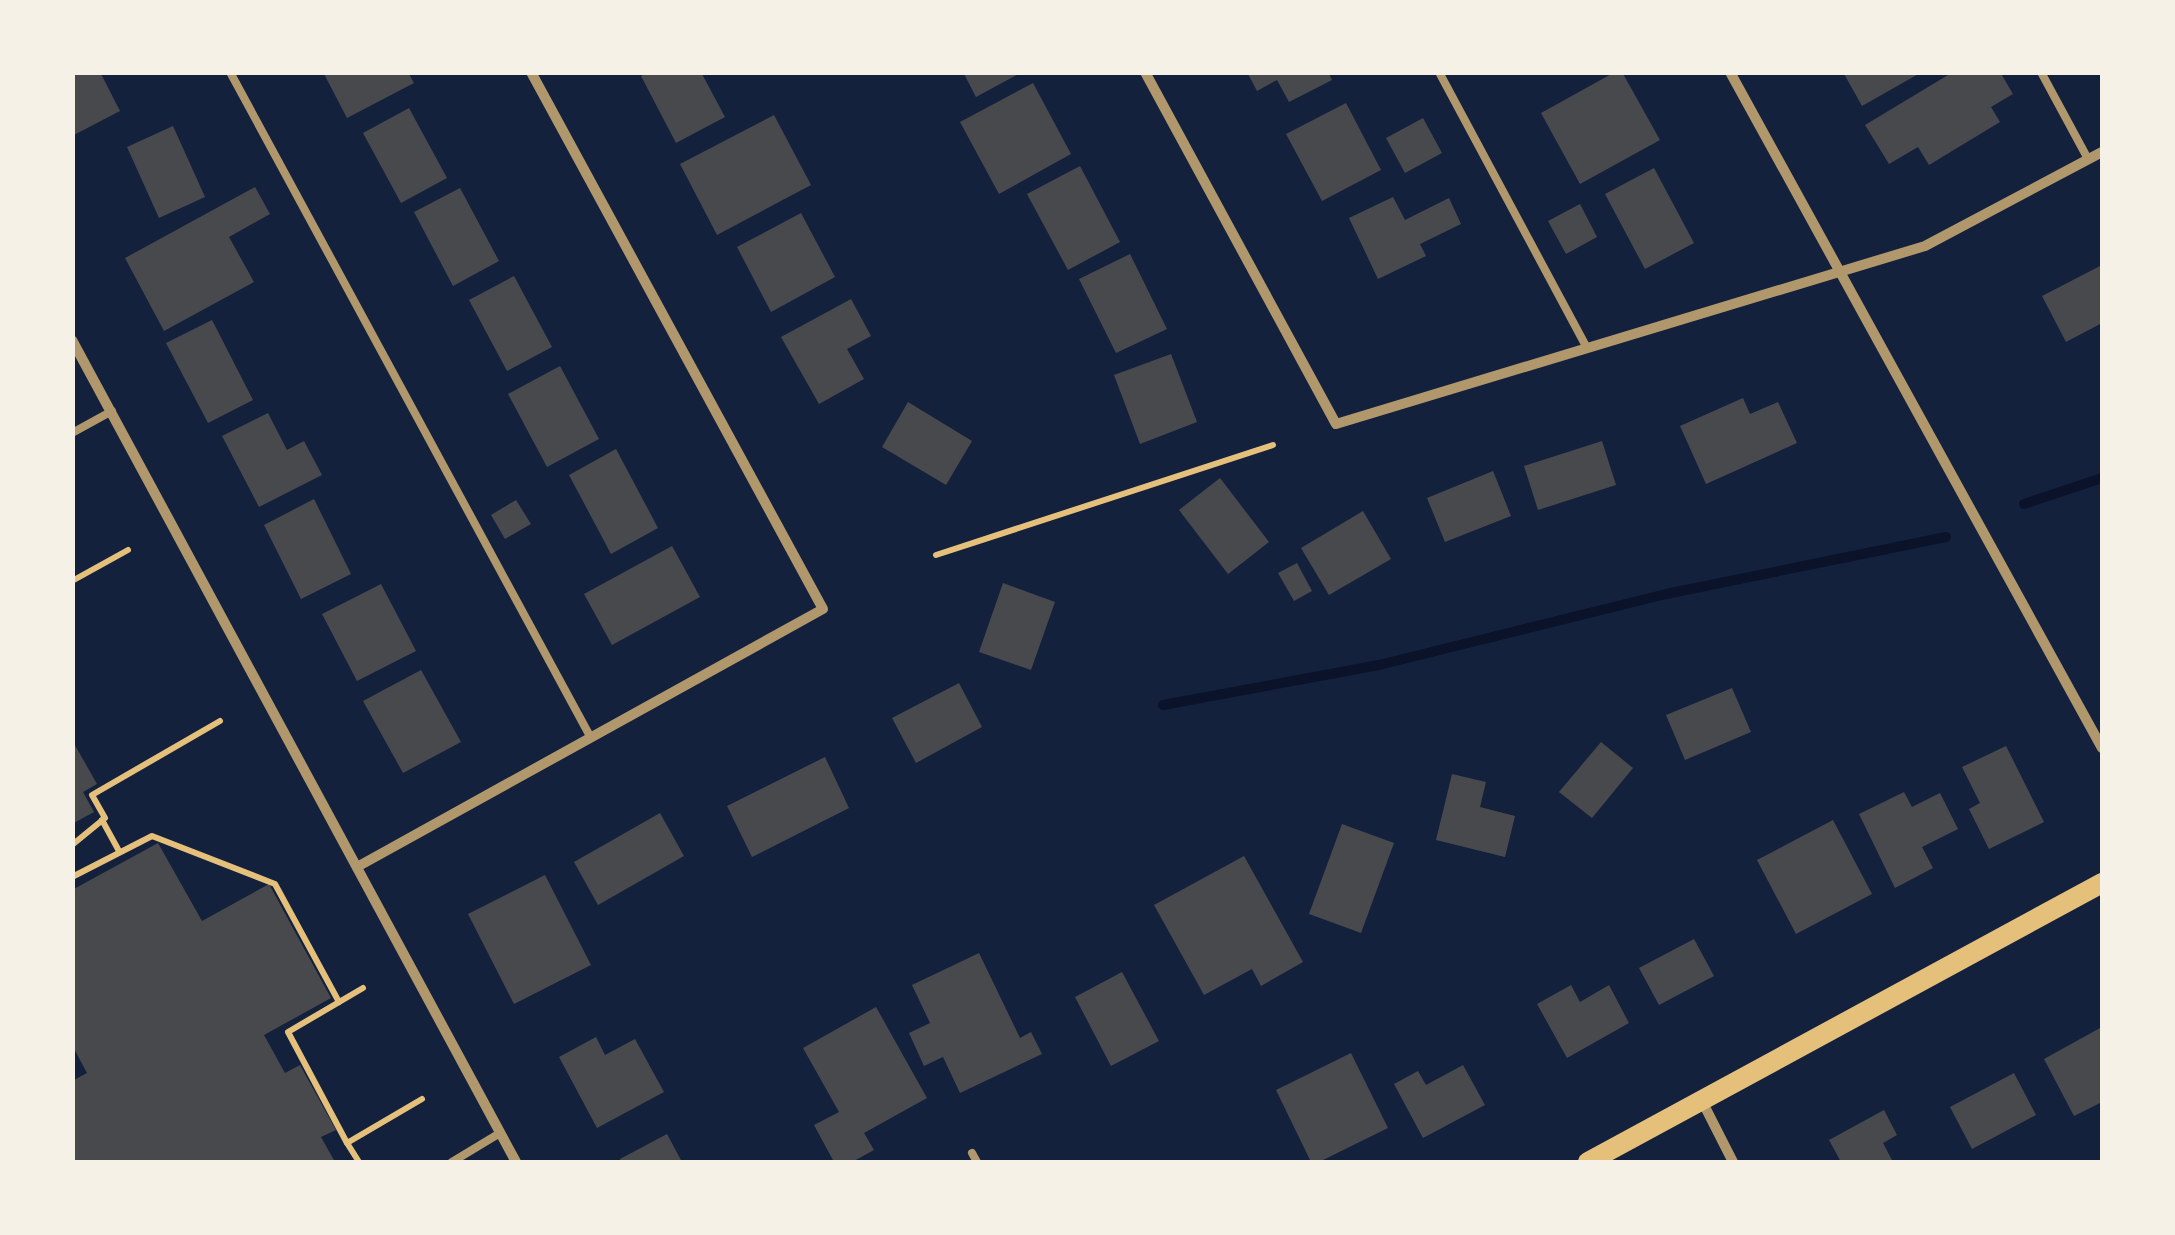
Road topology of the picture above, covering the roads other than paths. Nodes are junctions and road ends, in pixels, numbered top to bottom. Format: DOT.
graph roads {
  1 [pos="230,72"];
  2 [pos="531,72"];
  3 [pos="1145,72"];
  4 [pos="1438,72"];
  5 [pos="1730,72"];
  6 [pos="2041,72"];
  7 [pos="2102,152"];
  8 [pos="2088,159"];
  9 [pos="1838,273"];
  10 [pos="72,340"];
  11 [pos="1587,348"];
  12 [pos="112,412"];
  13 [pos="72,433"];
  14 [pos="591,738"];
  15 [pos="2102,748"];
  16 [pos="357,867"];
  17 [pos="2102,883"];
  18 [pos="1702,1101"];
  19 [pos="500,1133"];
  20 [pos="972,1153"];
  21 [pos="452,1162"];
  22 [pos="516,1162"];
  23 [pos="977,1162"];
  24 [pos="1588,1162"];
  25 [pos="1733,1162"];
  1 -- 14 [label="lane"];
  2 -- 14 [label="street"];
  3 -- 11 [label="street"];
  4 -- 11 [label="lane"];
  5 -- 9 [label="street"];
  6 -- 8 [label="lane"];
  7 -- 8 [label="street"];
  8 -- 9 [label="street"];
  9 -- 11 [label="street"];
  9 -- 15 [label="street"];
  10 -- 12 [label="street"];
  12 -- 13 [label="lane"];
  12 -- 16 [label="street"];
  14 -- 16 [label="street"];
  16 -- 19 [label="street"];
  17 -- 18 [label="main road"];
  18 -- 24 [label="main road"];
  18 -- 25 [label="street"];
  19 -- 21 [label="lane"];
  19 -- 22 [label="street"];
  20 -- 23 [label="lane"];
}
